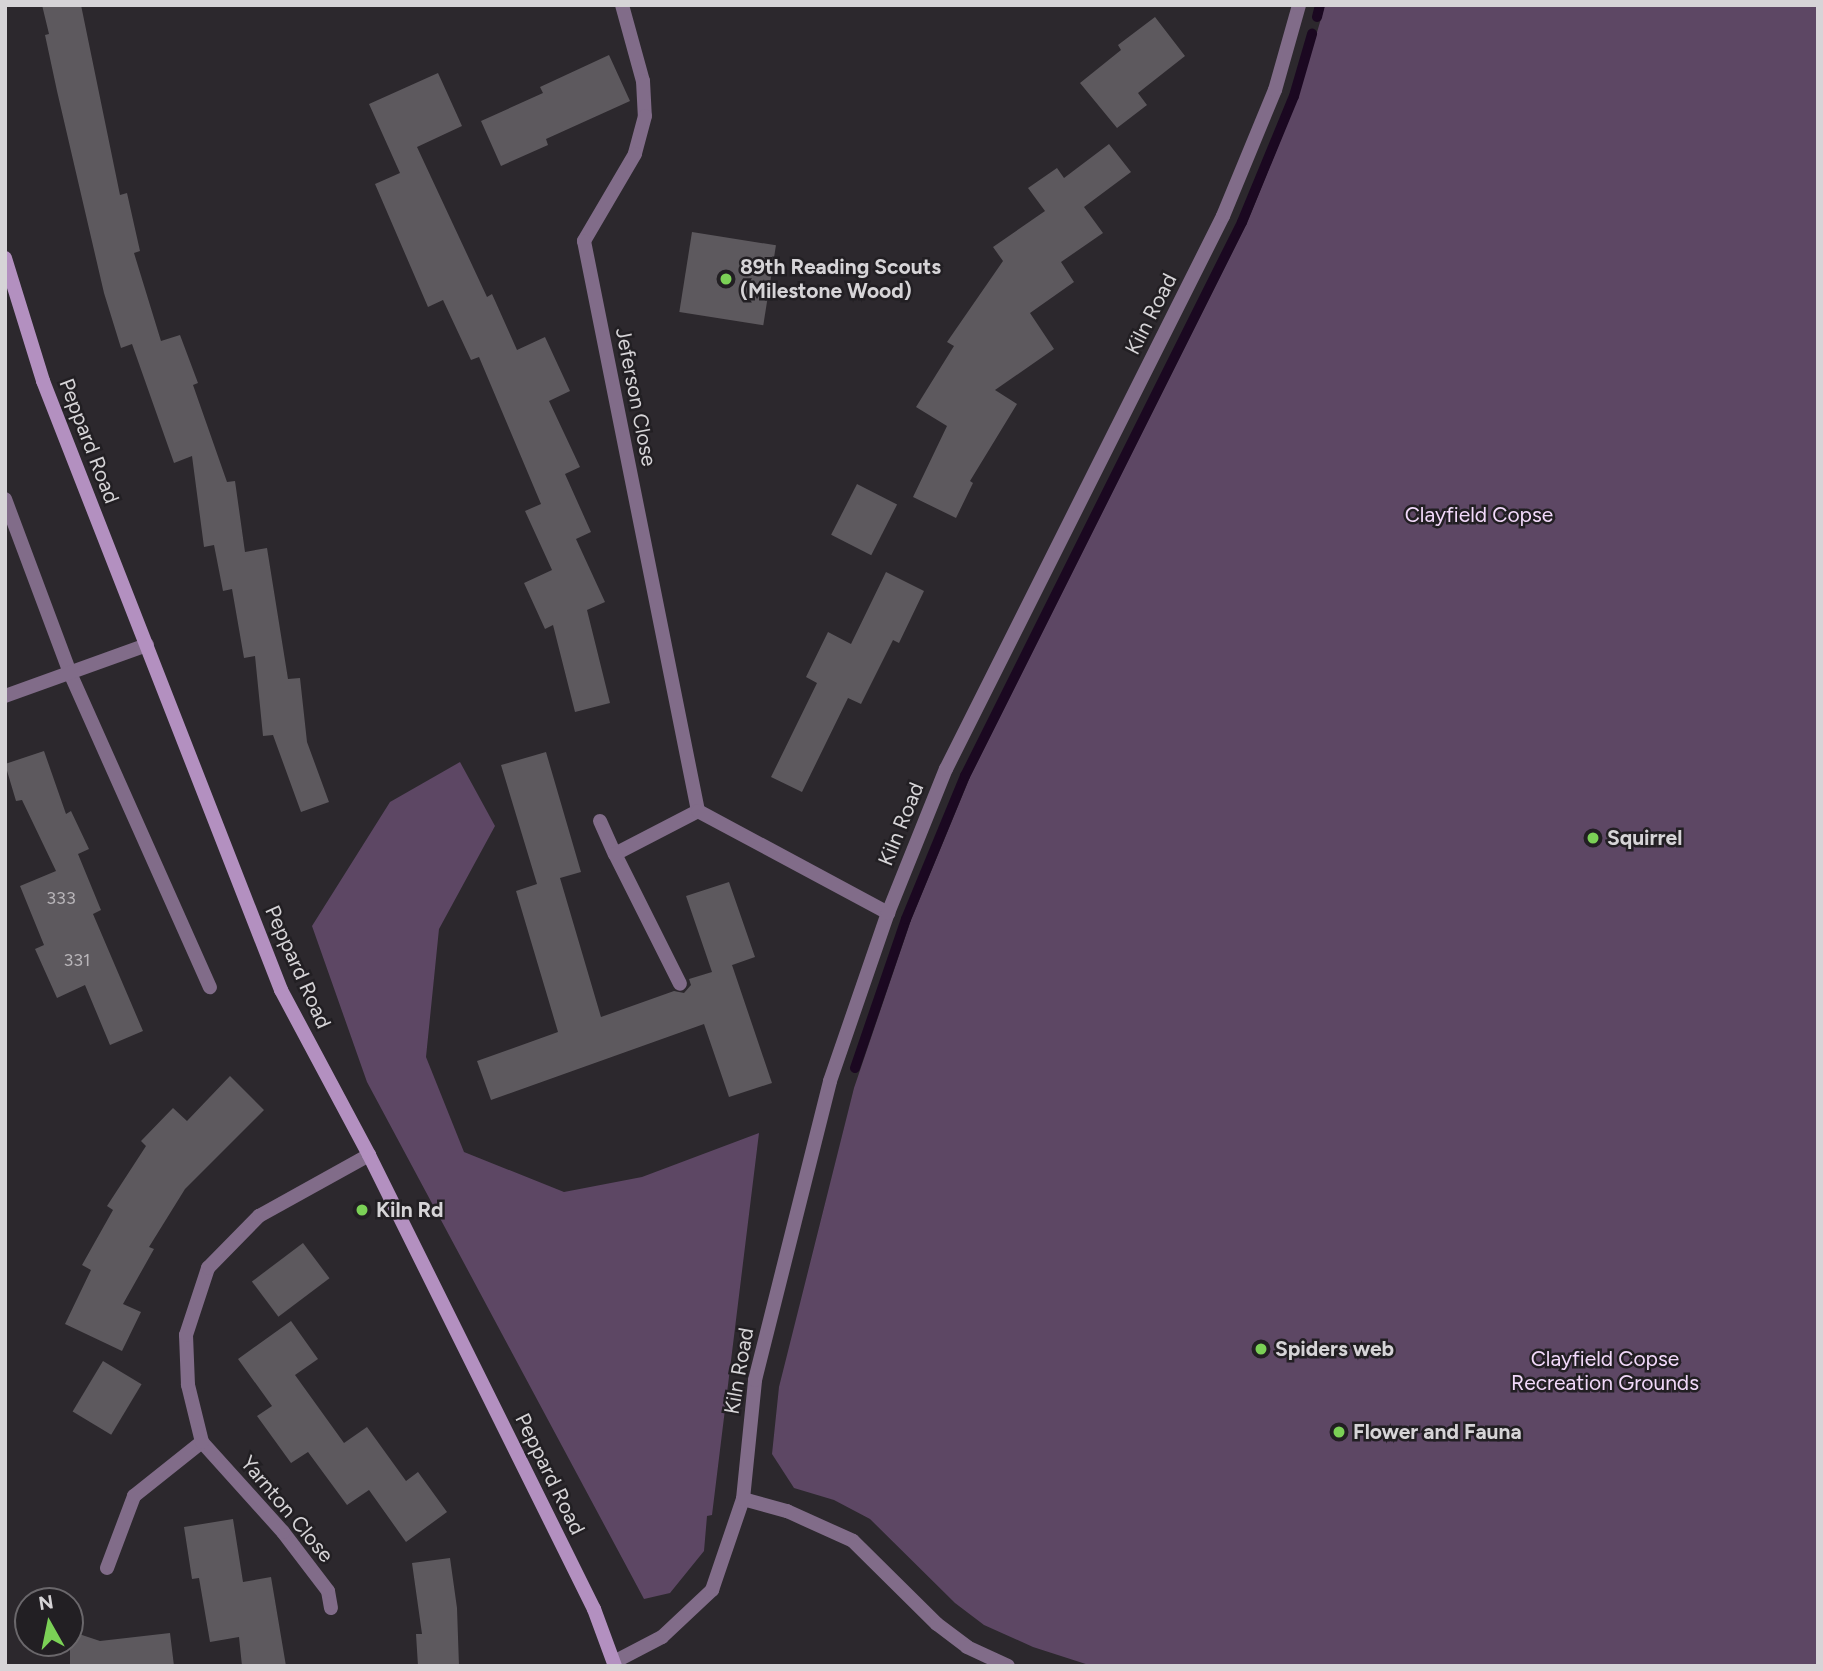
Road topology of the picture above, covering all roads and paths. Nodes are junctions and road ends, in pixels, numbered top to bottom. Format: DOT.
graph roads {
  1 [pos="622,5"];
  2 [pos="1299,5"];
  3 [pos="5,258"];
  4 [pos="5,499"];
  5 [pos="147,645"];
  6 [pos="70,673"];
  7 [pos="5,696"];
  8 [pos="698,811"];
  9 [pos="600,821"];
  10 [pos="615,854"];
  11 [pos="888,913"];
  12 [pos="680,984"];
  13 [pos="210,986"];
  14 [pos="369,1155"];
  15 [pos="202,1442"];
  16 [pos="743,1499"];
  17 [pos="107,1568"];
  18 [pos="331,1608"];
  19 [pos="615,1664"];
  20 [pos="1008,1666"];
  1 -- 8 [label="street, Jeferson Close"];
  2 -- 11 [label="street, Kiln Road"];
  3 -- 5 [label="main road, Peppard Road"];
  4 -- 6 [label="street"];
  5 -- 6 [label="street"];
  5 -- 14 [label="main road, Peppard Road"];
  6 -- 7 [label="street"];
  6 -- 13 [label="street"];
  8 -- 10 [label="street"];
  8 -- 11 [label="street"];
  9 -- 10 [label="street"];
  10 -- 12 [label="street"];
  11 -- 16 [label="street, Kiln Road"];
  14 -- 15 [label="street, Yarnton Close"];
  14 -- 19 [label="main road, Peppard Road"];
  15 -- 17 [label="street"];
  15 -- 18 [label="street, Yarnton Close"];
  16 -- 19 [label="street, Kiln Road"];
  16 -- 20 [label="street"];
}
